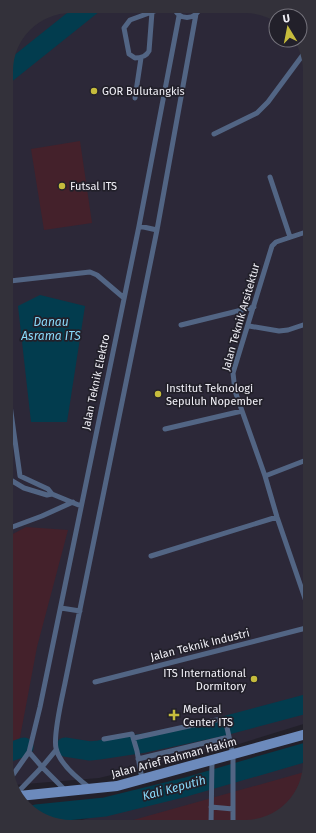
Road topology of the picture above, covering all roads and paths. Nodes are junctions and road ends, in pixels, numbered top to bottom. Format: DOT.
graph roads {
  1 [pos="149,13"];
  2 [pos="152,13"];
  3 [pos="176,13"];
  4 [pos="196,14"];
  5 [pos="180,16"];
  6 [pos="301,57"];
  7 [pos="141,58"];
  8 [pos="135,98"];
  9 [pos="214,134"];
  10 [pos="270,177"];
  11 [pos="139,226"];
  12 [pos="157,230"];
  13 [pos="303,233"];
  14 [pos="290,237"];
  15 [pos="13,281"];
  16 [pos="124,298"];
  17 [pos="254,307"];
  18 [pos="181,325"];
  19 [pos="303,325"];
  20 [pos="248,326"];
  21 [pos="242,411"];
  22 [pos="165,429"];
  23 [pos="13,434"];
  24 [pos="303,461"];
  25 [pos="20,476"];
  26 [pos="265,476"];
  27 [pos="13,478"];
  28 [pos="13,482"];
  29 [pos="52,494"];
  30 [pos="74,502"];
  31 [pos="82,504"];
  32 [pos="277,517"];
  33 [pos="13,527"];
  34 [pos="151,556"];
  35 [pos="303,593"];
  36 [pos="61,608"];
  37 [pos="80,611"];
  38 [pos="303,630"];
  39 [pos="95,682"];
  40 [pos="303,735"];
  41 [pos="229,737"];
  42 [pos="104,739"];
  43 [pos="134,740"];
  44 [pos="56,750"];
  45 [pos="29,752"];
  46 [pos="234,757"];
  47 [pos="138,759"];
  48 [pos="212,763"];
  49 [pos="42,768"];
  50 [pos="14,773"];
  51 [pos="142,780"];
  52 [pos="92,789"];
  53 [pos="20,790"];
  54 [pos="66,792"];
  55 [pos="24,796"];
  56 [pos="211,807"];
  57 [pos="233,809"];
  58 [pos="211,820"];
  59 [pos="233,820"];
  1 -- 7 [label="lane"];
  2 -- 7 [label="lane"];
  3 -- 5 [label="lane"];
  4 -- 5 [label="lane"];
  4 -- 12 [label="lane"];
  5 -- 11 [label="lane, Jalan Teknik Elektro"];
  6 -- 9 [label="lane"];
  7 -- 8 [label="lane"];
  10 -- 14 [label="lane"];
  11 -- 12 [label="lane"];
  11 -- 16 [label="lane, Jalan Teknik Elektro"];
  12 -- 37 [label="lane"];
  13 -- 14 [label="lane, Jalan Teknik Arsitektur"];
  14 -- 17 [label="lane, Jalan Teknik Arsitektur"];
  15 -- 16 [label="lane"];
  16 -- 31 [label="lane, Jalan Teknik Elektro"];
  17 -- 18 [label="lane"];
  17 -- 20 [label="lane, Jalan Teknik Arsitektur"];
  19 -- 20 [label="lane"];
  20 -- 21 [label="lane, Jalan Teknik Arsitektur"];
  21 -- 22 [label="lane"];
  21 -- 26 [label="lane, Jalan Teknik Arsitektur"];
  23 -- 25 [label="lane"];
  24 -- 26 [label="lane"];
  25 -- 27 [label="lane"];
  25 -- 29 [label="lane"];
  26 -- 32 [label="lane, Jalan Teknik Arsitektur"];
  28 -- 29 [label="lane"];
  29 -- 30 [label="lane"];
  30 -- 31 [label="lane"];
  30 -- 33 [label="lane"];
  31 -- 36 [label="lane, Jalan Teknik Elektro"];
  32 -- 34 [label="lane"];
  32 -- 35 [label="lane, Jalan Teknik Arsitektur"];
  36 -- 37 [label="lane"];
  36 -- 45 [label="lane, Jalan Teknik Elektro"];
  37 -- 44 [label="lane"];
  38 -- 39 [label="lane, Jalan Teknik Industri"];
  40 -- 46 [label="main road, Jalan Arief Rahman Hakim"];
  41 -- 43 [label="lane"];
  41 -- 46 [label="lane"];
  41 -- 47 [label="lane"];
  42 -- 43 [label="lane"];
  43 -- 47 [label="lane"];
  44 -- 49 [label="lane"];
  44 -- 52 [label="lane"];
  45 -- 49 [label="lane"];
  45 -- 50 [label="lane, Jalan Teknik Elektro"];
  46 -- 48 [label="main road, Jalan Arief Rahman Hakim"];
  46 -- 57 [label="lane"];
  47 -- 51 [label="lane"];
  48 -- 51 [label="main road, Jalan Arief Rahman Hakim"];
  48 -- 56 [label="lane"];
  49 -- 53 [label="lane"];
  49 -- 54 [label="lane"];
  51 -- 52 [label="main road, Jalan Arief Rahman Hakim"];
  52 -- 54 [label="main road, Jalan Arief Rahman Hakim"];
  54 -- 55 [label="main road, Jalan Arief Rahman Hakim"];
  56 -- 57 [label="lane"];
  56 -- 58 [label="lane"];
  57 -- 59 [label="lane"];
}
